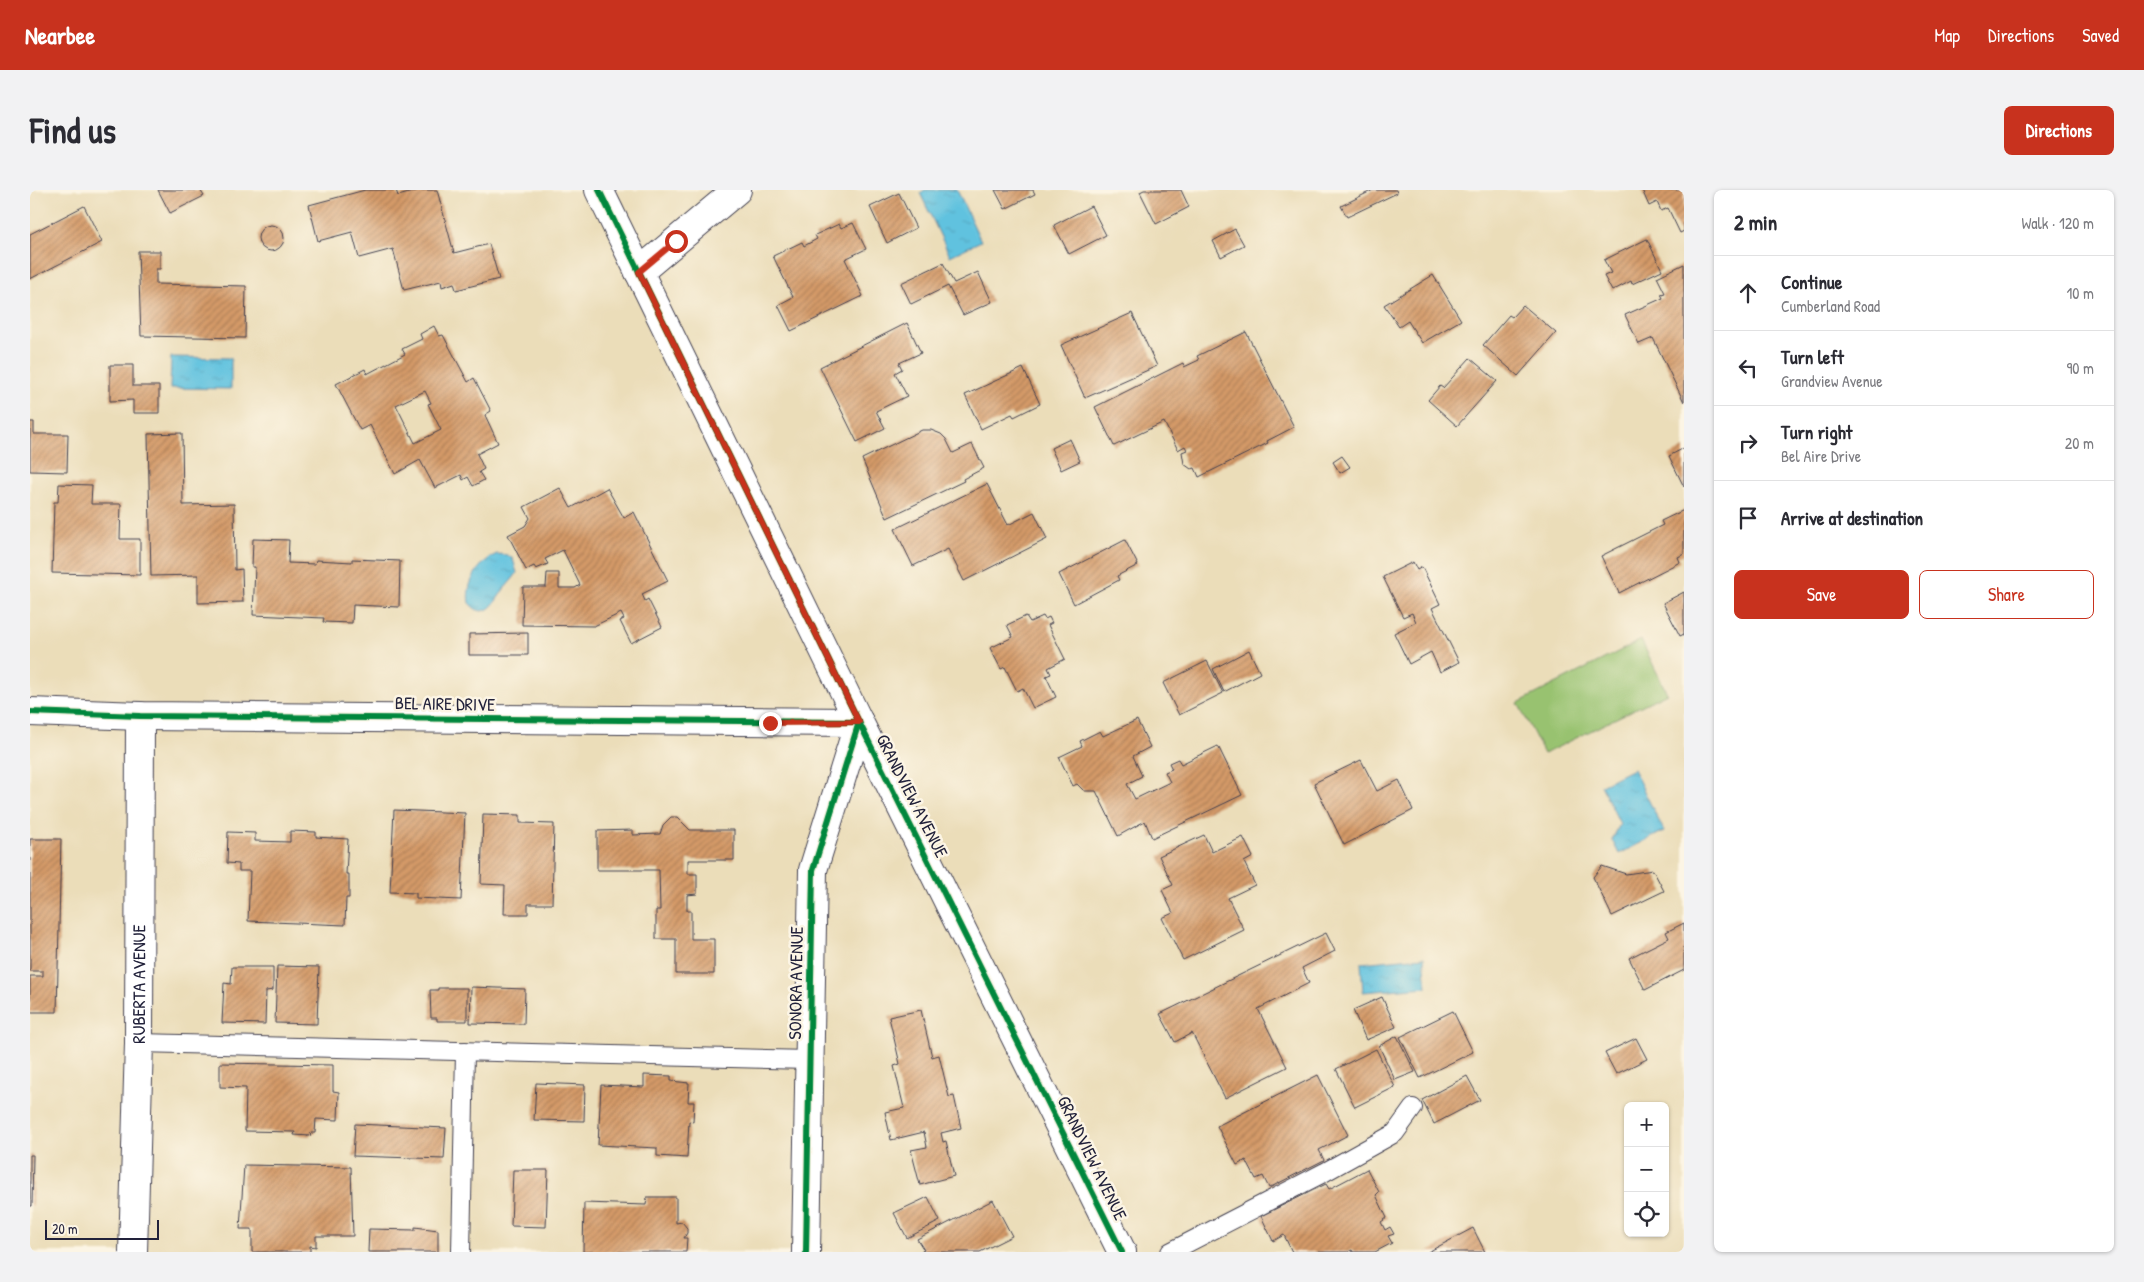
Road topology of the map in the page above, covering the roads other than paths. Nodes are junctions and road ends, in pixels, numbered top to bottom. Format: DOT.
graph roads {
  1 [pos="599,190"];
  2 [pos="737,190"];
  3 [pos="639,272"];
  4 [pos="30,712"];
  5 [pos="140,716"];
  6 [pos="859,722"];
  7 [pos="139,1043"];
  8 [pos="464,1051"];
  9 [pos="809,1060"];
  10 [pos="1413,1108"];
  11 [pos="134,1252"];
  12 [pos="461,1252"];
  13 [pos="806,1252"];
  14 [pos="1122,1252"];
  15 [pos="1170,1252"];
  1 -- 3 [label="street, GRANDVIEW AVENUE"];
  2 -- 3 [label="street"];
  3 -- 6 [label="street, GRANDVIEW AVENUE"];
  4 -- 5 [label="street, BEL AIRE DRIVE"];
  5 -- 6 [label="street, BEL AIRE DRIVE"];
  5 -- 7 [label="street, RUBERTA AVENUE"];
  6 -- 9 [label="street, SONORA AVENUE"];
  6 -- 14 [label="street, GRANDVIEW AVENUE"];
  7 -- 8 [label="lane"];
  7 -- 11 [label="street, RUBERTA AVENUE"];
  8 -- 9 [label="lane"];
  8 -- 12 [label="lane"];
  9 -- 13 [label="street, SONORA AVENUE"];
  10 -- 15 [label="lane"];
}
